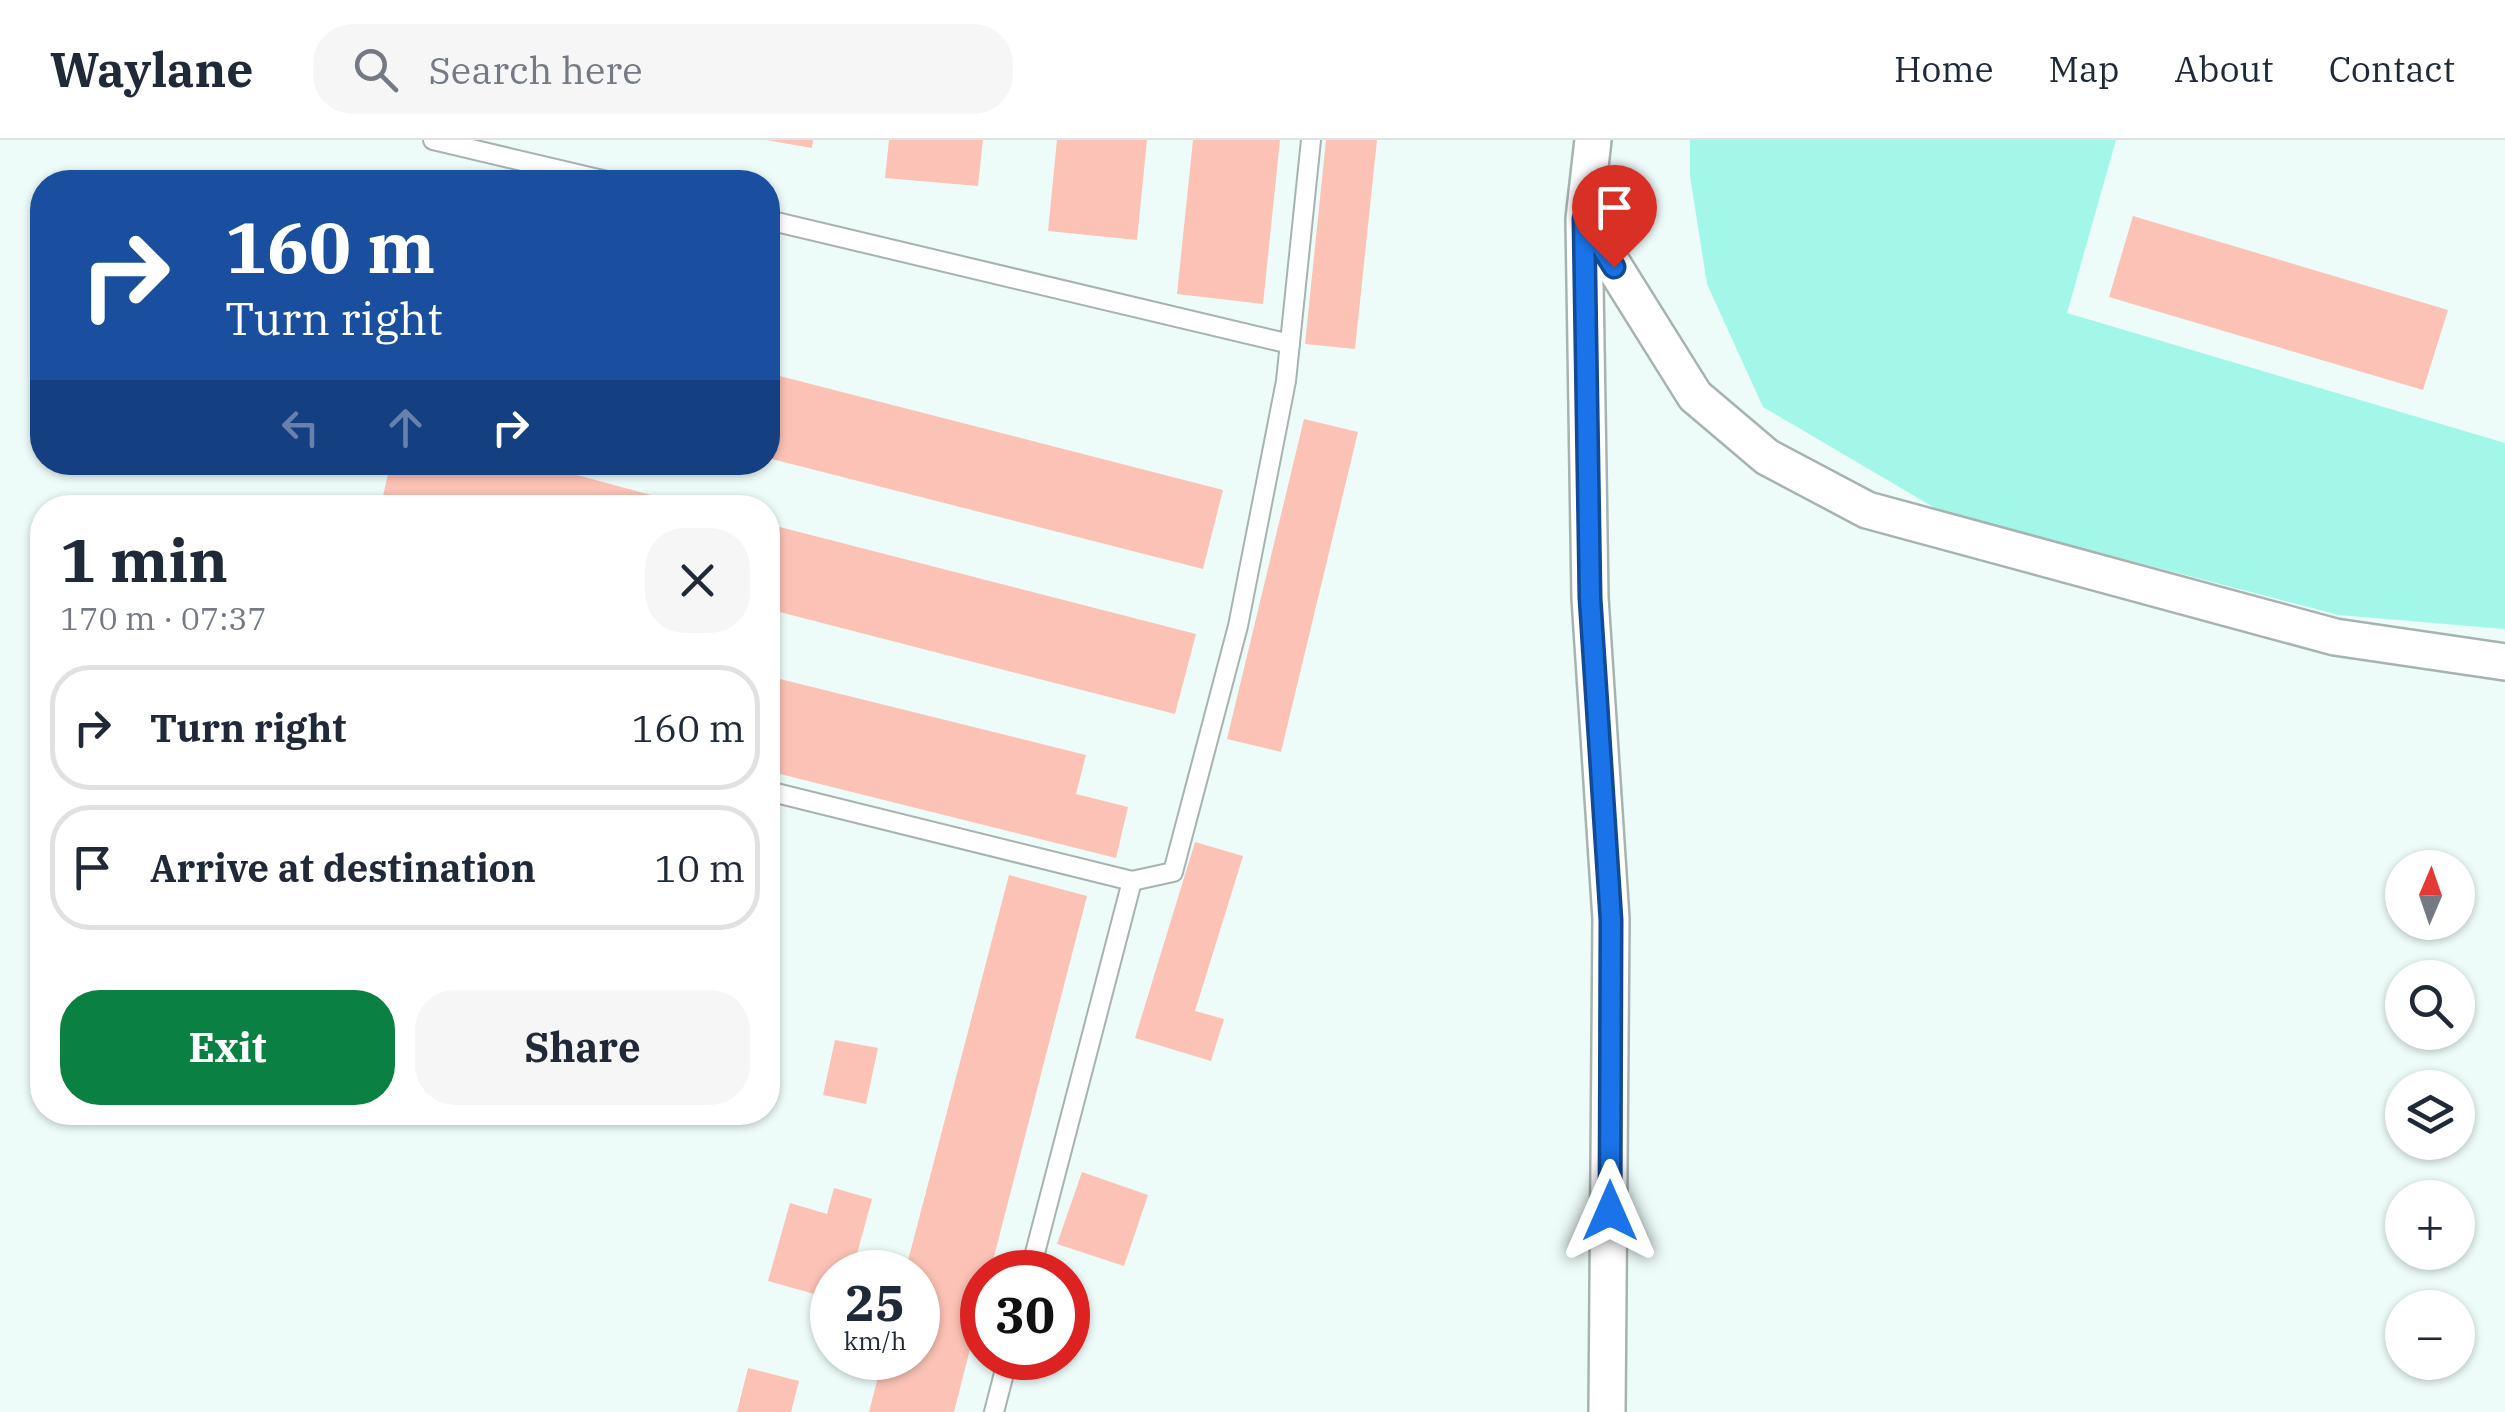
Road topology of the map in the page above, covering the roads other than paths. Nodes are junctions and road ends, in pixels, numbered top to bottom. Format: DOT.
graph roads {
  1 [pos="433,140"];
  2 [pos="1311,140"];
  3 [pos="1593,140"];
  4 [pos="560,170"];
  5 [pos="1584,219"];
  6 [pos="780,223"];
  7 [pos="1290,344"];
  8 [pos="2335,637"];
  9 [pos="2505,662"];
  10 [pos="2505,687"];
  11 [pos="780,795"];
  12 [pos="1132,881"];
  13 [pos="1036,1250"];
  14 [pos="1002,1380"];
  15 [pos="994,1412"];
  16 [pos="1607,1412"];
  1 -- 4 [label="lane"];
  2 -- 7 [label="lane"];
  3 -- 5 [label="street"];
  5 -- 8 [label="street"];
  5 -- 16 [label="street"];
  6 -- 7 [label="lane"];
  7 -- 12 [label="lane"];
  8 -- 9 [label="street"];
  8 -- 10 [label="street"];
  11 -- 12 [label="lane"];
  12 -- 13 [label="lane"];
  14 -- 15 [label="lane"];
}
